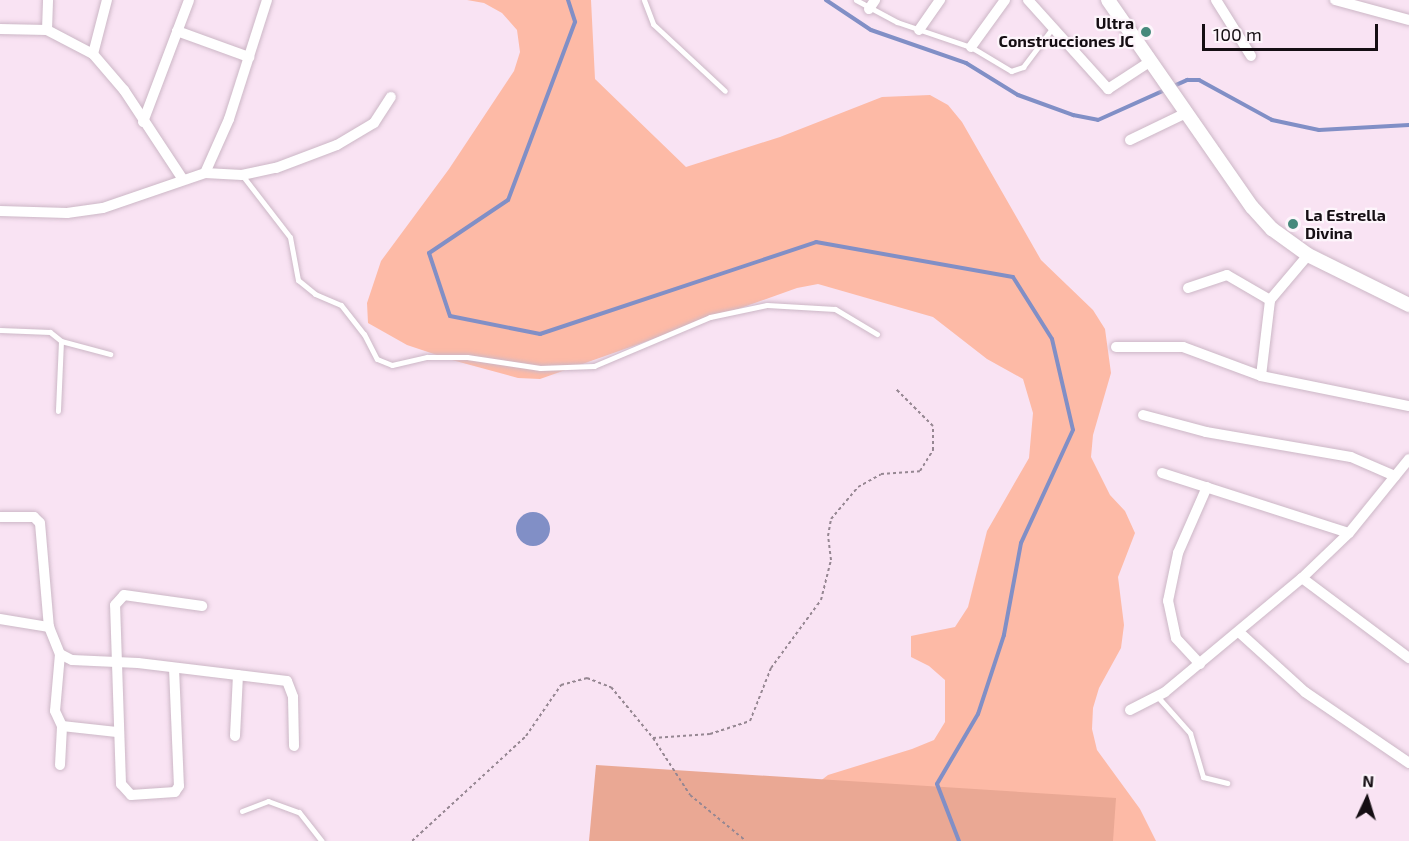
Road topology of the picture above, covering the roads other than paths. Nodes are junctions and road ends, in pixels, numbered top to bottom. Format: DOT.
graph roads {
  1 [pos="48,0"];
  2 [pos="107,0"];
  3 [pos="189,0"];
  4 [pos="267,0"];
  5 [pos="645,0"];
  6 [pos="856,0"];
  7 [pos="940,0"];
  8 [pos="1005,0"];
  9 [pos="1028,0"];
  10 [pos="1108,0"];
  11 [pos="1216,0"];
  12 [pos="1335,0"];
  13 [pos="1348,2"];
  14 [pos="872,5"];
  15 [pos="1409,20"];
  16 [pos="0,29"];
  17 [pos="48,30"];
  18 [pos="919,30"];
  19 [pos="1051,30"];
  20 [pos="177,31"];
  21 [pos="971,47"];
  22 [pos="93,54"];
  23 [pos="1251,56"];
  24 [pos="249,57"];
  25 [pos="1151,61"];
  26 [pos="725,91"];
  27 [pos="391,97"];
  28 [pos="1188,112"];
  29 [pos="143,122"];
  30 [pos="1130,140"];
  31 [pos="205,172"];
  32 [pos="242,175"];
  33 [pos="182,178"];
  34 [pos="0,210"];
  35 [pos="1308,255"];
  36 [pos="1188,288"];
  37 [pos="1270,300"];
  38 [pos="1409,305"];
  39 [pos="0,330"];
  40 [pos="877,334"];
  41 [pos="61,341"];
  42 [pos="1116,346"];
  43 [pos="110,354"];
  44 [pos="1261,376"];
  45 [pos="1409,406"];
  46 [pos="58,411"];
  47 [pos="1143,416"];
  48 [pos="1409,459"];
  49 [pos="1162,473"];
  50 [pos="1395,476"];
  51 [pos="1207,488"];
  52 [pos="0,517"];
  53 [pos="1349,533"];
  54 [pos="1302,578"];
  55 [pos="202,606"];
  56 [pos="0,620"];
  57 [pos="49,627"];
  58 [pos="1240,633"];
  59 [pos="60,654"];
  60 [pos="1409,658"];
  61 [pos="117,662"];
  62 [pos="1200,664"];
  63 [pos="174,668"];
  64 [pos="238,675"];
  65 [pos="1156,696"];
  66 [pos="1130,710"];
  67 [pos="62,726"];
  68 [pos="117,732"];
  69 [pos="235,736"];
  70 [pos="294,746"];
  71 [pos="1409,763"];
  72 [pos="60,765"];
  73 [pos="1227,783"];
  74 [pos="242,811"];
  75 [pos="322,841"];
  1 -- 17 [label="street"];
  2 -- 22 [label="street"];
  3 -- 20 [label="street"];
  4 -- 24 [label="street"];
  5 -- 26 [label="lane"];
  6 -- 14 [label="lane"];
  7 -- 18 [label="street"];
  8 -- 21 [label="street"];
  9 -- 19 [label="street"];
  10 -- 25 [label="main road"];
  11 -- 23 [label="street"];
  12 -- 13 [label="street"];
  13 -- 15 [label="street"];
  14 -- 18 [label="lane"];
  16 -- 17 [label="street"];
  17 -- 22 [label="street"];
  18 -- 21 [label="lane"];
  19 -- 21 [label="lane"];
  19 -- 25 [label="street"];
  20 -- 24 [label="street"];
  20 -- 29 [label="street"];
  22 -- 29 [label="street"];
  24 -- 31 [label="street"];
  25 -- 28 [label="main road"];
  27 -- 32 [label="street"];
  28 -- 30 [label="street"];
  28 -- 35 [label="main road"];
  29 -- 33 [label="street"];
  31 -- 32 [label="street"];
  31 -- 33 [label="street"];
  32 -- 40 [label="lane"];
  33 -- 34 [label="street"];
  35 -- 37 [label="street"];
  35 -- 38 [label="main road"];
  36 -- 37 [label="street"];
  37 -- 44 [label="street"];
  39 -- 41 [label="lane"];
  41 -- 43 [label="lane"];
  41 -- 46 [label="lane"];
  42 -- 44 [label="street"];
  44 -- 45 [label="street"];
  47 -- 50 [label="street"];
  48 -- 50 [label="street"];
  49 -- 51 [label="street"];
  50 -- 53 [label="street"];
  51 -- 53 [label="street"];
  51 -- 62 [label="street"];
  52 -- 57 [label="street"];
  53 -- 54 [label="street"];
  54 -- 58 [label="street"];
  54 -- 60 [label="street"];
  55 -- 61 [label="street"];
  56 -- 57 [label="street"];
  57 -- 59 [label="street"];
  58 -- 62 [label="street"];
  58 -- 71 [label="street"];
  59 -- 61 [label="street"];
  59 -- 67 [label="street"];
  61 -- 63 [label="street"];
  61 -- 68 [label="street"];
  62 -- 65 [label="street"];
  63 -- 64 [label="street"];
  63 -- 68 [label="street"];
  64 -- 69 [label="street"];
  64 -- 70 [label="street"];
  65 -- 66 [label="street"];
  65 -- 73 [label="lane"];
  67 -- 68 [label="street"];
  67 -- 72 [label="street"];
  74 -- 75 [label="lane"];
}
